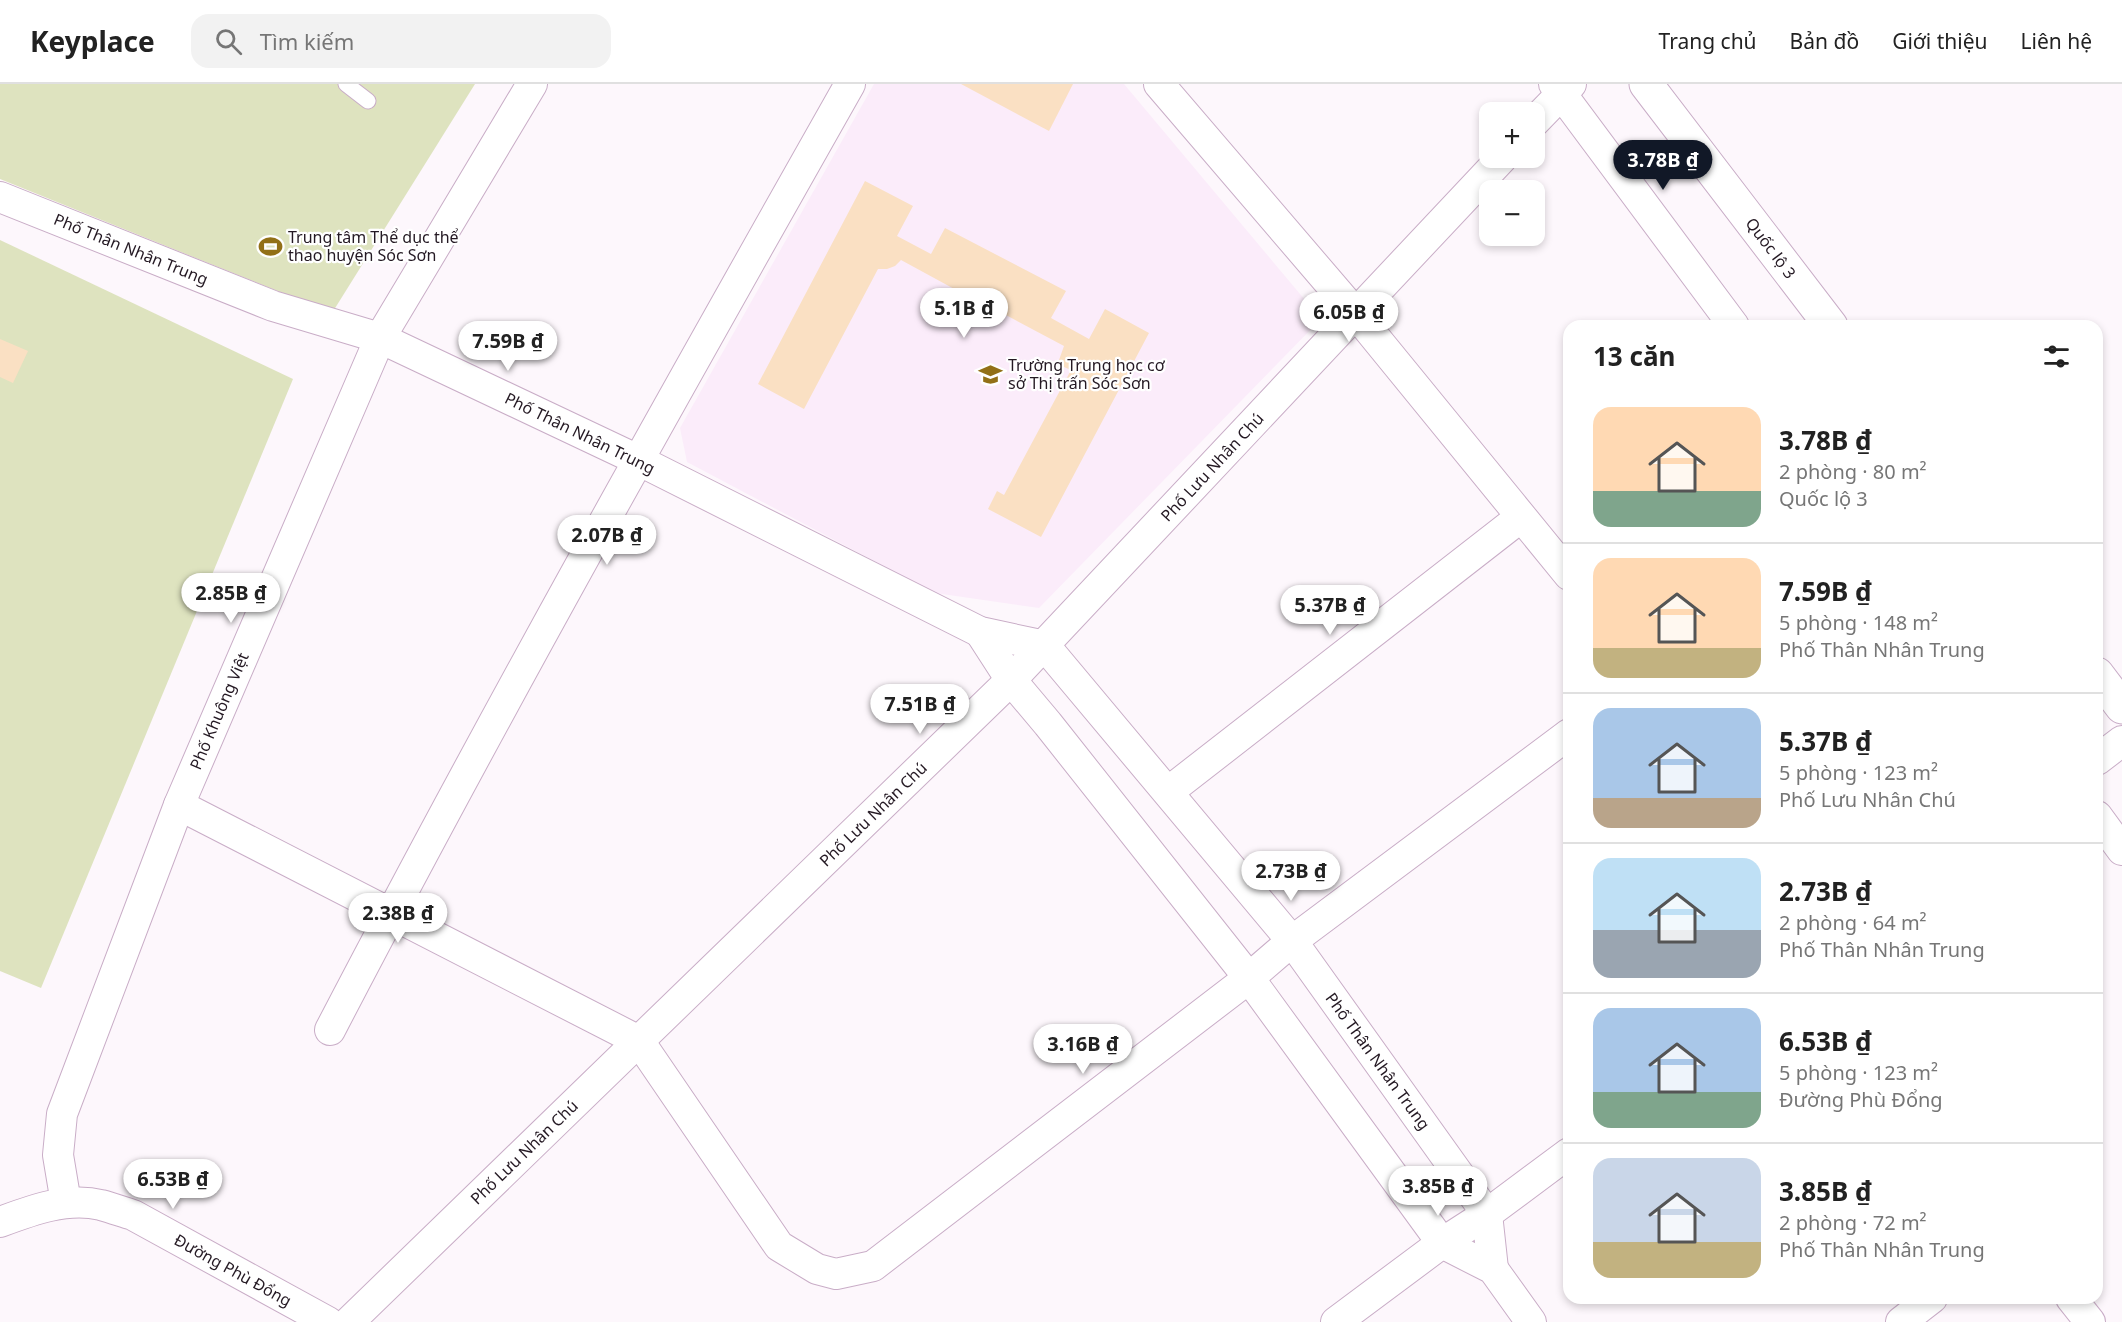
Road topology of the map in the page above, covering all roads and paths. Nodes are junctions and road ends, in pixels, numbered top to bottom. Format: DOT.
graph roads {
  1 [pos="346,84"];
  2 [pos="532,84"];
  3 [pos="850,84"];
  4 [pos="1159,84"];
  5 [pos="1646,84"];
  6 [pos="1562,87"];
  7 [pos="368,101"];
  8 [pos="1545,108"];
  9 [pos="1493,168"];
  10 [pos="0,197"];
  11 [pos="1356,314"];
  12 [pos="1730,320"];
  13 [pos="1826,320"];
  14 [pos="380,338"];
  15 [pos="638,460"];
  16 [pos="1521,517"];
  17 [pos="1563,568"];
  18 [pos="980,632"];
  19 [pos="1045,646"];
  20 [pos="1011,680"];
  21 [pos="2103,682"];
  22 [pos="2122,707"];
  23 [pos="1563,738"];
  24 [pos="2122,741"];
  25 [pos="2103,755"];
  26 [pos="1168,792"];
  27 [pos="179,805"];
  28 [pos="2103,824"];
  29 [pos="2122,850"];
  30 [pos="391,914"];
  31 [pos="1292,941"];
  32 [pos="1250,978"];
  33 [pos="330,1030"];
  34 [pos="639,1041"];
  35 [pos="1563,1157"];
  36 [pos="66,1203"];
  37 [pos="1487,1214"];
  38 [pos="0,1222"];
  39 [pos="1442,1243"];
  40 [pos="1493,1269"];
  41 [pos="1924,1304"];
  42 [pos="2076,1304"];
  43 [pos="328,1322"];
  44 [pos="349,1322"];
  45 [pos="1336,1322"];
  46 [pos="1531,1322"];
  47 [pos="1901,1322"];
  48 [pos="2090,1322"];
  1 -- 7 [label="lane"];
  2 -- 14 [label="street, Phố Khuông Việt"];
  3 -- 15 [label="street"];
  4 -- 11 [label="street"];
  5 -- 13 [label="highway, Quốc lộ 3"];
  6 -- 8 [label="street"];
  6 -- 12 [label="street"];
  9 -- 11 [label="street, Phố Lưu Nhân Chú"];
  10 -- 14 [label="street, Phố Thân Nhân Trung"];
  11 -- 16 [label="street"];
  11 -- 19 [label="street, Phố Lưu Nhân Chú"];
  14 -- 15 [label="street, Phố Thân Nhân Trung"];
  14 -- 27 [label="street, Phố Khuông Việt"];
  15 -- 18 [label="street, Phố Thân Nhân Trung"];
  15 -- 30 [label="street"];
  16 -- 17 [label="street"];
  16 -- 26 [label="street"];
  18 -- 19 [label="street, Phố Thân Nhân Trung"];
  18 -- 20 [label="street"];
  19 -- 20 [label="street, Phố Lưu Nhân Chú"];
  19 -- 26 [label="street, Phố Thân Nhân Trung"];
  20 -- 32 [label="street"];
  20 -- 34 [label="street, Phố Lưu Nhân Chú"];
  21 -- 22 [label="highway"];
  23 -- 31 [label="street"];
  24 -- 25 [label="street"];
  26 -- 31 [label="street, Phố Thân Nhân Trung"];
  27 -- 30 [label="street"];
  27 -- 36 [label="street, Phố Khuông Việt"];
  28 -- 29 [label="street"];
  30 -- 33 [label="street"];
  30 -- 34 [label="street"];
  31 -- 32 [label="street"];
  31 -- 37 [label="street, Phố Thân Nhân Trung"];
  32 -- 34 [label="street"];
  32 -- 39 [label="street"];
  34 -- 44 [label="street, Phố Lưu Nhân Chú"];
  35 -- 37 [label="street"];
  36 -- 38 [label="street, Đường Phù Đổng"];
  36 -- 43 [label="street, Đường Phù Đổng"];
  37 -- 39 [label="street"];
  37 -- 40 [label="street, Phố Thân Nhân Trung"];
  39 -- 40 [label="street"];
  39 -- 45 [label="street"];
  40 -- 46 [label="street"];
  41 -- 47 [label="street"];
  42 -- 48 [label="street"];
}
